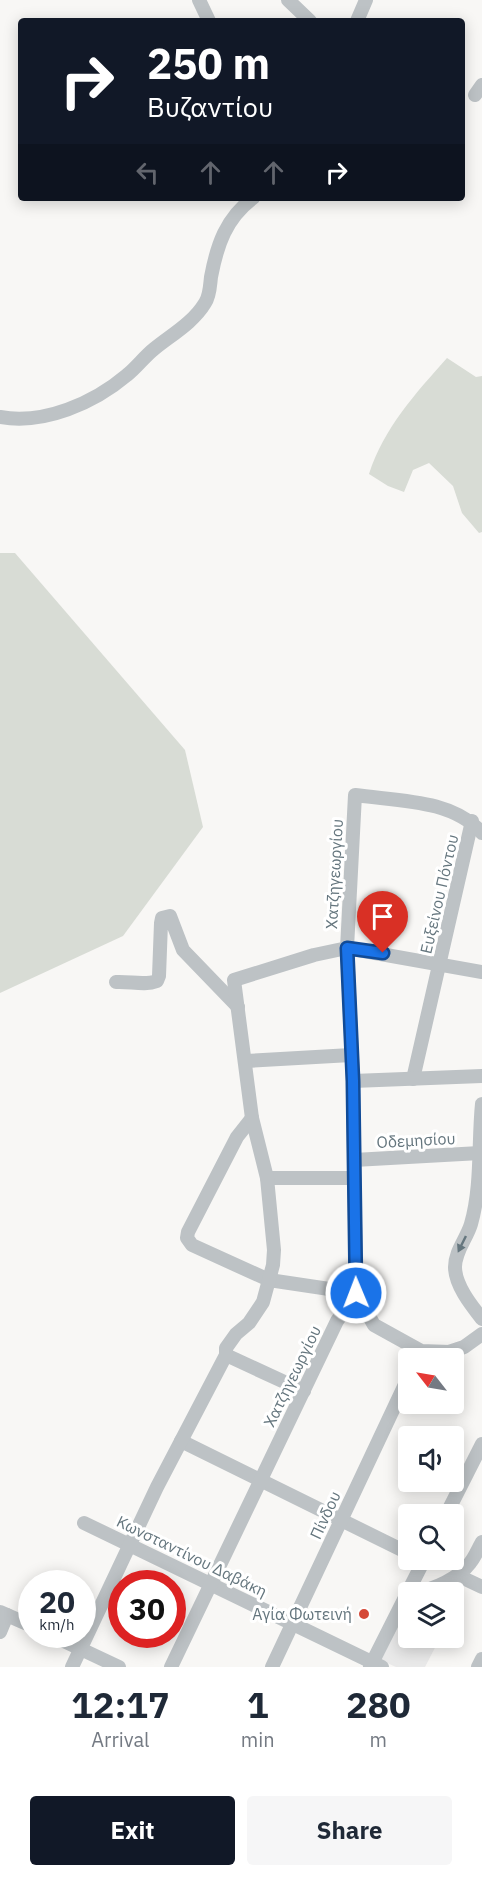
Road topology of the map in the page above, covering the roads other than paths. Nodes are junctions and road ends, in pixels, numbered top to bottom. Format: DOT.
graph roads {
  1 [pos="199,0"];
  2 [pos="288,0"];
  3 [pos="366,0"];
  4 [pos="208,18"];
  5 [pos="307,18"];
  6 [pos="358,18"];
  7 [pos="249,201"];
  8 [pos="0,417"];
  9 [pos="472,821"];
  10 [pos="482,833"];
  11 [pos="347,948"];
  12 [pos="440,964"];
  13 [pos="482,972"];
  14 [pos="116,982"];
  15 [pos="238,1007"];
  16 [pos="351,1055"];
  17 [pos="246,1061"];
  18 [pos="482,1076"];
  19 [pos="413,1078"];
  20 [pos="353,1081"];
  21 [pos="482,1104"];
  22 [pos="252,1118"];
  23 [pos="480,1153"];
  24 [pos="354,1160"];
  25 [pos="267,1178"];
  26 [pos="354,1178"];
  27 [pos="269,1280"];
  28 [pos="356,1293"];
  29 [pos="482,1319"];
  30 [pos="482,1334"];
  31 [pos="408,1348"];
  32 [pos="461,1348"];
  33 [pos="226,1355"];
  34 [pos="304,1391"];
  35 [pos="398,1400"];
  36 [pos="180,1441"];
  37 [pos="482,1444"];
  38 [pos="261,1480"];
  39 [pos="452,1504"];
  40 [pos="342,1520"];
  41 [pos="84,1523"];
  42 [pos="482,1542"];
  43 [pos="129,1544"];
  44 [pos="398,1548"];
  45 [pos="459,1573"];
  46 [pos="445,1582"];
  47 [pos="211,1583"];
  48 [pos="482,1587"];
  49 [pos="4,1613"];
  50 [pos="398,1618"];
  51 [pos="18,1620"];
  52 [pos="293,1623"];
  53 [pos="0,1632"];
  54 [pos="81,1649"];
  55 [pos="482,1659"];
  56 [pos="374,1665"];
  57 [pos="72,1667"];
  58 [pos="118,1667"];
  59 [pos="171,1667"];
  60 [pos="272,1667"];
  61 [pos="478,1667"];
  1 -- 4 [label="street"];
  2 -- 5 [label="street"];
  3 -- 6 [label="street"];
  7 -- 8 [label="street"];
  9 -- 10 [label="street"];
  9 -- 11 [label="street, Χατζηγεωργίου"];
  9 -- 12 [label="street, Ευξείνου Πόντου"];
  11 -- 12 [label="street"];
  11 -- 15 [label="street"];
  11 -- 16 [label="street, Χατζηγεωργίου"];
  12 -- 13 [label="street"];
  12 -- 19 [label="street, Ευξείνου Πόντου"];
  14 -- 15 [label="street"];
  15 -- 17 [label="street"];
  16 -- 17 [label="street"];
  16 -- 20 [label="street, Χατζηγεωργίου"];
  17 -- 22 [label="street"];
  18 -- 19 [label="street"];
  19 -- 20 [label="street"];
  20 -- 24 [label="street, Χατζηγεωργίου"];
  21 -- 23 [label="street"];
  22 -- 25 [label="street"];
  22 -- 27 [label="street"];
  23 -- 24 [label="street, Οδεμησίου"];
  23 -- 29 [label="street, one-way"];
  24 -- 26 [label="street, Χατζηγεωργίου"];
  25 -- 26 [label="street"];
  25 -- 27 [label="street"];
  26 -- 28 [label="street, Χατζηγεωργίου"];
  27 -- 28 [label="street"];
  27 -- 33 [label="street"];
  28 -- 31 [label="street"];
  28 -- 34 [label="street, Χατζηγεωργίου"];
  30 -- 32 [label="street"];
  33 -- 34 [label="street"];
  33 -- 36 [label="street"];
  34 -- 38 [label="street, Χατζηγεωργίου"];
  35 -- 40 [label="street, Πίνδου"];
  36 -- 38 [label="street"];
  36 -- 43 [label="street"];
  37 -- 39 [label="street"];
  38 -- 40 [label="street"];
  38 -- 47 [label="street, Χατζηγεωργίου"];
  40 -- 44 [label="street"];
  40 -- 52 [label="street, Πίνδου"];
  41 -- 43 [label="street, Κωνσταντίνου Δαβάκη"];
  42 -- 45 [label="street"];
  43 -- 47 [label="street, Κωνσταντίνου Δαβάκη"];
  43 -- 54 [label="street"];
  45 -- 46 [label="street"];
  45 -- 48 [label="street"];
  47 -- 52 [label="street, Κωνσταντίνου Δαβάκη"];
  47 -- 59 [label="street, Χατζηγεωργίου"];
  49 -- 51 [label="street"];
  49 -- 53 [label="street"];
  50 -- 56 [label="street"];
  52 -- 56 [label="street, Κωνσταντίνου Δαβάκη"];
  52 -- 60 [label="street, Πίνδου"];
  54 -- 57 [label="street"];
  54 -- 58 [label="street"];
  55 -- 61 [label="street"];
}
